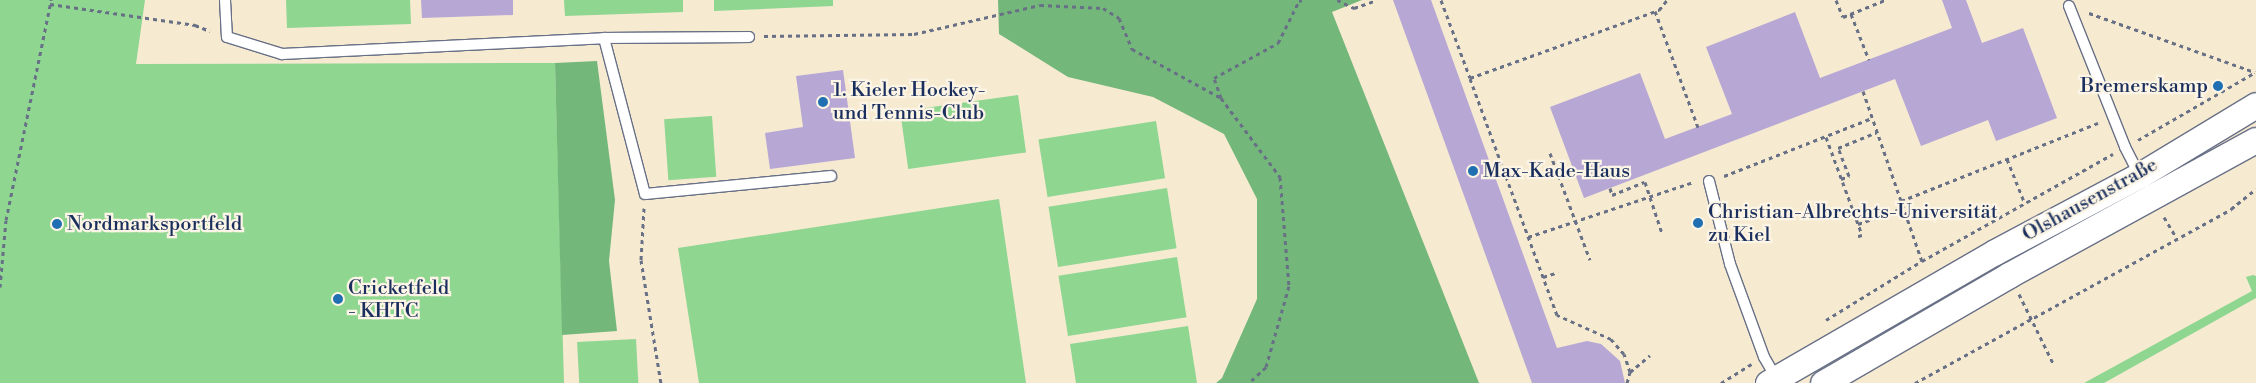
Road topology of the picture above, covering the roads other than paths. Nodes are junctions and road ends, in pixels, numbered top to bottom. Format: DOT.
graph roads {
  1 [pos="225,0"];
  2 [pos="2069,6"];
  3 [pos="749,37"];
  4 [pos="604,38"];
  5 [pos="2256,105"];
  6 [pos="2256,140"];
  7 [pos="2140,175"];
  8 [pos="832,176"];
  9 [pos="1709,181"];
  10 [pos="1772,375"];
  11 [pos="1823,383"];
  1 -- 4 [label="lane"];
  2 -- 7 [label="lane"];
  3 -- 4 [label="lane"];
  4 -- 8 [label="lane"];
  5 -- 7 [label="street, Olshausenstraße"];
  6 -- 11 [label="street, Olshausenstraße"];
  7 -- 10 [label="street, Olshausenstraße"];
  9 -- 10 [label="lane"];
}
